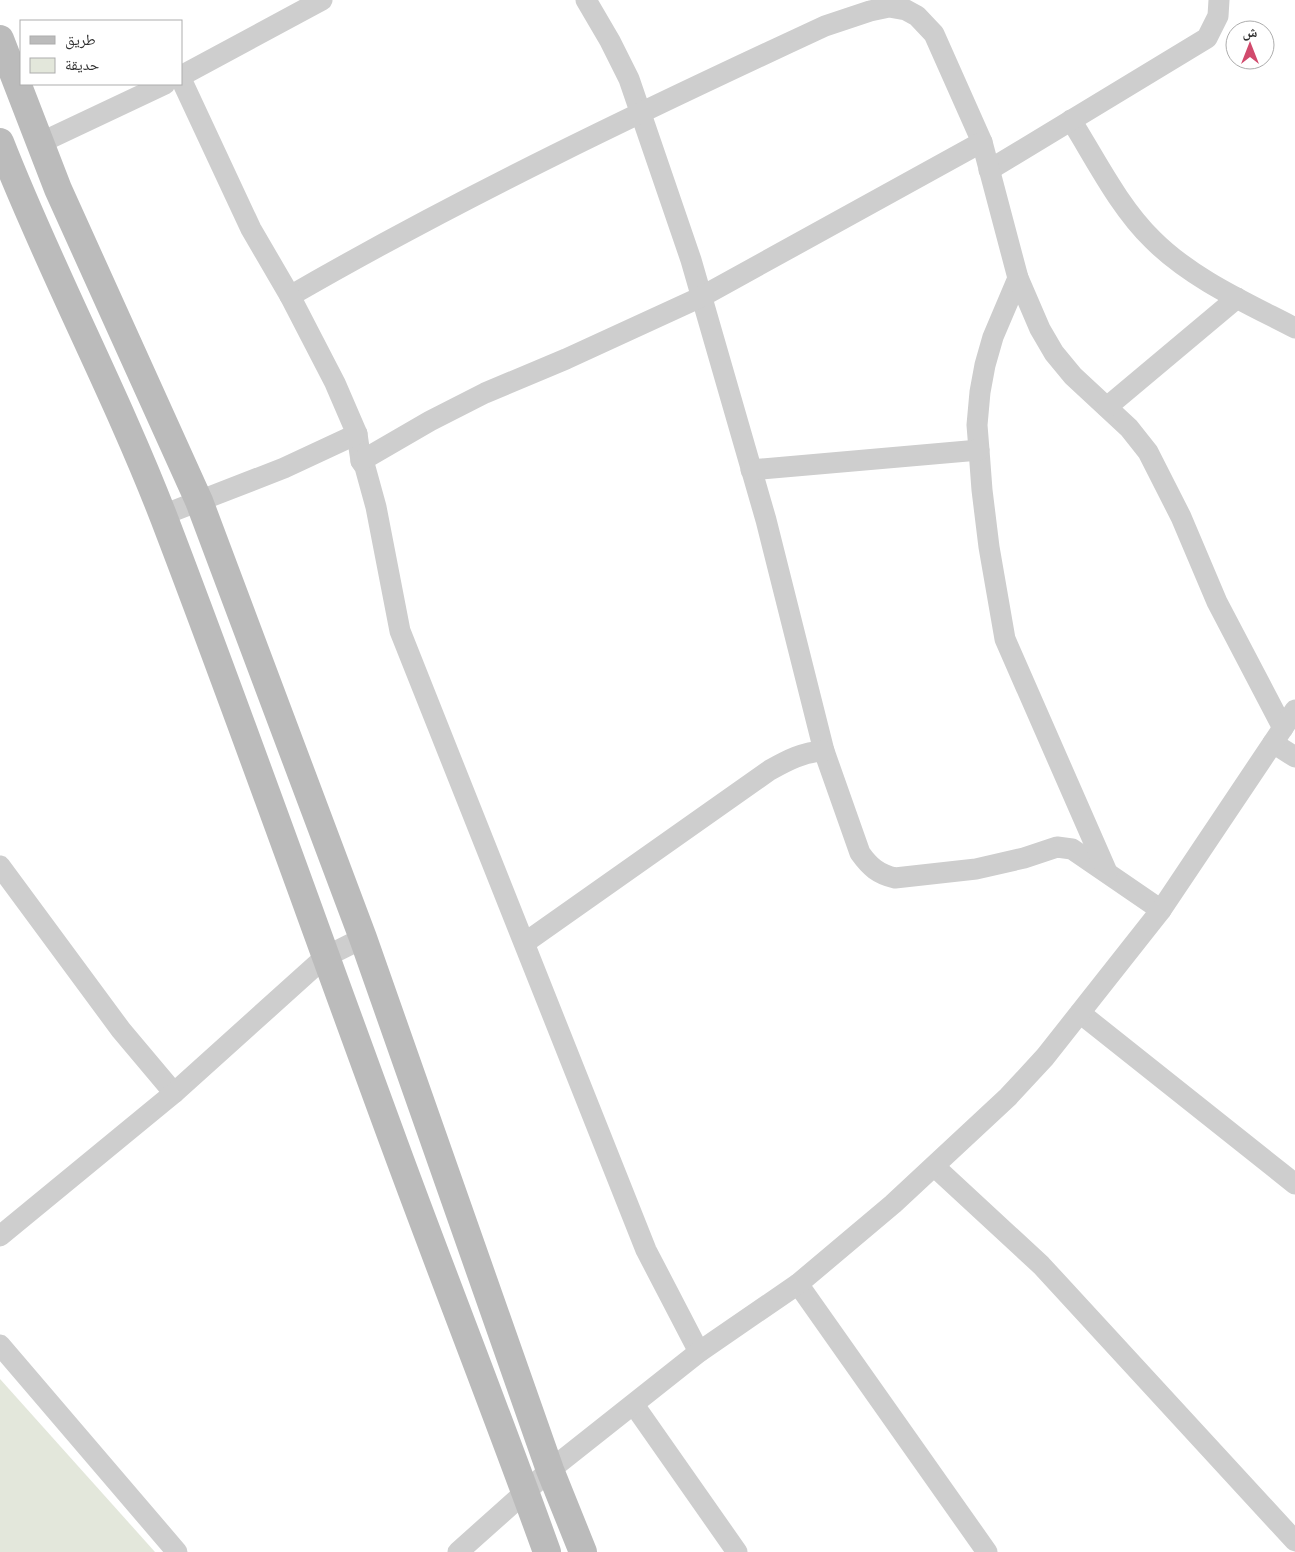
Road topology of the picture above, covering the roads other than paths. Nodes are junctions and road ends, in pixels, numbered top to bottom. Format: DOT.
graph roads {
  1 [pos="322,0"];
  2 [pos="586,0"];
  3 [pos="1219,0"];
  4 [pos="0,39"];
  5 [pos="182,77"];
  6 [pos="182,80"];
  7 [pos="163,85"];
  8 [pos="639,114"];
  9 [pos="1072,120"];
  10 [pos="0,142"];
  11 [pos="982,142"];
  12 [pos="40,143"];
  13 [pos="989,170"];
  14 [pos="1018,278"];
  15 [pos="290,296"];
  16 [pos="701,297"];
  17 [pos="1237,298"];
  18 [pos="1295,328"];
  19 [pos="1106,407"];
  20 [pos="356,434"];
  21 [pos="979,450"];
  22 [pos="361,461"];
  23 [pos="751,470"];
  24 [pos="200,501"];
  25 [pos="163,515"];
  26 [pos="1295,710"];
  27 [pos="1278,736"];
  28 [pos="824,751"];
  29 [pos="1295,757"];
  30 [pos="0,866"];
  31 [pos="1107,872"];
  32 [pos="1161,910"];
  33 [pos="362,938"];
  34 [pos="526,942"];
  35 [pos="325,957"];
  36 [pos="1080,1013"];
  37 [pos="174,1093"];
  38 [pos="935,1167"];
  39 [pos="1295,1184"];
  40 [pos="0,1236"];
  41 [pos="798,1284"];
  42 [pos="0,1345"];
  43 [pos="699,1352"];
  44 [pos="634,1405"];
  45 [pos="550,1470"];
  46 [pos="526,1490"];
  47 [pos="1295,1541"];
  48 [pos="177,1552"];
  49 [pos="458,1552"];
  50 [pos="547,1552"];
  51 [pos="582,1552"];
  52 [pos="737,1552"];
  53 [pos="987,1552"];
  1 -- 5 [label="street"];
  2 -- 8 [label="street"];
  3 -- 9 [label="street"];
  4 -- 12 [label="street"];
  6 -- 15 [label="street"];
  7 -- 12 [label="street"];
  8 -- 11 [label="street"];
  8 -- 15 [label="street"];
  8 -- 16 [label="street"];
  9 -- 13 [label="street"];
  9 -- 17 [label="street"];
  10 -- 25 [label="street"];
  11 -- 13 [label="street"];
  11 -- 16 [label="street"];
  12 -- 24 [label="street"];
  13 -- 14 [label="street"];
  14 -- 19 [label="street"];
  14 -- 21 [label="street"];
  15 -- 20 [label="street"];
  16 -- 22 [label="street"];
  16 -- 23 [label="street"];
  17 -- 18 [label="street"];
  17 -- 19 [label="street"];
  19 -- 27 [label="street"];
  20 -- 22 [label="street"];
  20 -- 24 [label="street"];
  21 -- 23 [label="street"];
  21 -- 31 [label="street"];
  22 -- 34 [label="street"];
  23 -- 28 [label="street"];
  24 -- 25 [label="street"];
  24 -- 33 [label="street"];
  25 -- 35 [label="street"];
  26 -- 27 [label="street"];
  27 -- 29 [label="street"];
  27 -- 32 [label="street"];
  28 -- 31 [label="street"];
  28 -- 34 [label="street"];
  30 -- 37 [label="street"];
  31 -- 32 [label="street"];
  32 -- 36 [label="street"];
  33 -- 35 [label="street"];
  33 -- 45 [label="street"];
  34 -- 43 [label="street"];
  35 -- 37 [label="street"];
  35 -- 46 [label="street"];
  36 -- 38 [label="street"];
  36 -- 39 [label="street"];
  37 -- 40 [label="street"];
  38 -- 41 [label="street"];
  38 -- 47 [label="street"];
  41 -- 43 [label="street"];
  41 -- 53 [label="street"];
  42 -- 48 [label="street"];
  43 -- 44 [label="street"];
  44 -- 45 [label="street"];
  44 -- 52 [label="street"];
  45 -- 46 [label="street"];
  45 -- 51 [label="street"];
  46 -- 49 [label="street"];
  46 -- 50 [label="street"];
}
